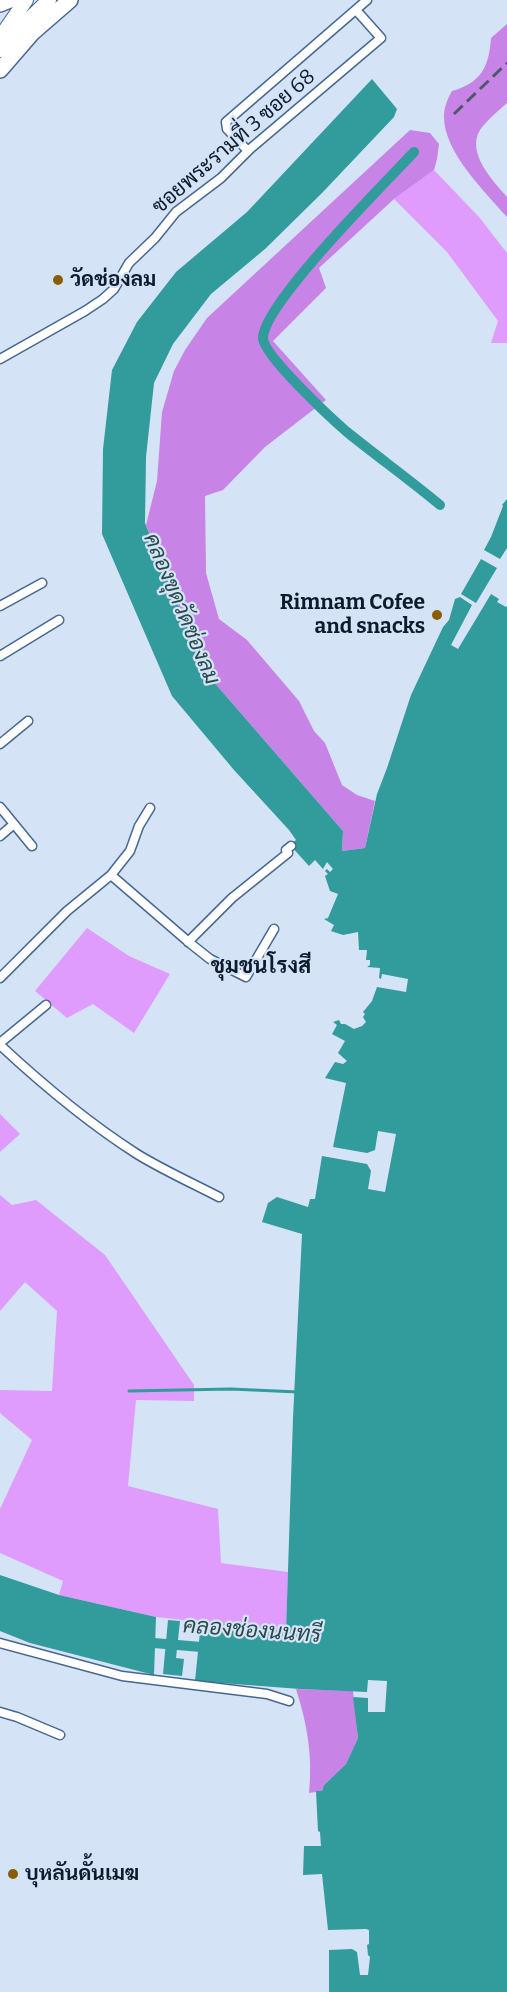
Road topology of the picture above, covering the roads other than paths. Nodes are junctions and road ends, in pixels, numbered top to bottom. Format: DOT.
graph roads {
  1 [pos="10,0"];
  2 [pos="18,0"];
  3 [pos="26,0"];
  4 [pos="50,0"];
  5 [pos="70,0"];
  6 [pos="367,0"];
  7 [pos="0,4"];
  8 [pos="356,9"];
  9 [pos="0,21"];
  10 [pos="0,30"];
  11 [pos="0,38"];
  12 [pos="0,50"];
  13 [pos="0,70"];
  14 [pos="248,151"];
  15 [pos="0,359"];
  16 [pos="42,583"];
  17 [pos="0,606"];
  18 [pos="59,620"];
  19 [pos="0,657"];
  20 [pos="28,721"];
  21 [pos="0,744"];
  22 [pos="0,807"];
  23 [pos="150,808"];
  24 [pos="14,824"];
  25 [pos="0,836"];
  26 [pos="32,846"];
  27 [pos="291,846"];
  28 [pos="111,874"];
  29 [pos="274,929"];
  30 [pos="188,942"];
  31 [pos="0,978"];
  32 [pos="46,1005"];
  33 [pos="0,1044"];
  34 [pos="219,1197"];
  35 [pos="0,1643"];
  36 [pos="288,1701"];
  37 [pos="0,1712"];
  38 [pos="60,1735"];
  1 -- 7 [label="highway"];
  2 -- 9 [label="main road"];
  2 -- 10 [label="main road"];
  3 -- 11 [label="main road"];
  4 -- 12 [label="main road"];
  5 -- 13 [label="highway"];
  6 -- 8 [label="street"];
  8 -- 14 [label="street"];
  8 -- 14 [label="street, ซอยพระรามที่ 3 ซอย 68"];
  14 -- 15 [label="street, ซอยพระรามที่ 3 ซอย 68"];
  16 -- 17 [label="street"];
  18 -- 19 [label="street"];
  20 -- 21 [label="street"];
  22 -- 24 [label="street"];
  23 -- 28 [label="street"];
  24 -- 25 [label="street"];
  24 -- 26 [label="street"];
  27 -- 30 [label="street"];
  28 -- 30 [label="street"];
  28 -- 31 [label="street"];
  29 -- 30 [label="street"];
  32 -- 33 [label="street"];
  33 -- 34 [label="street"];
  35 -- 36 [label="street"];
  37 -- 38 [label="street"];
}
